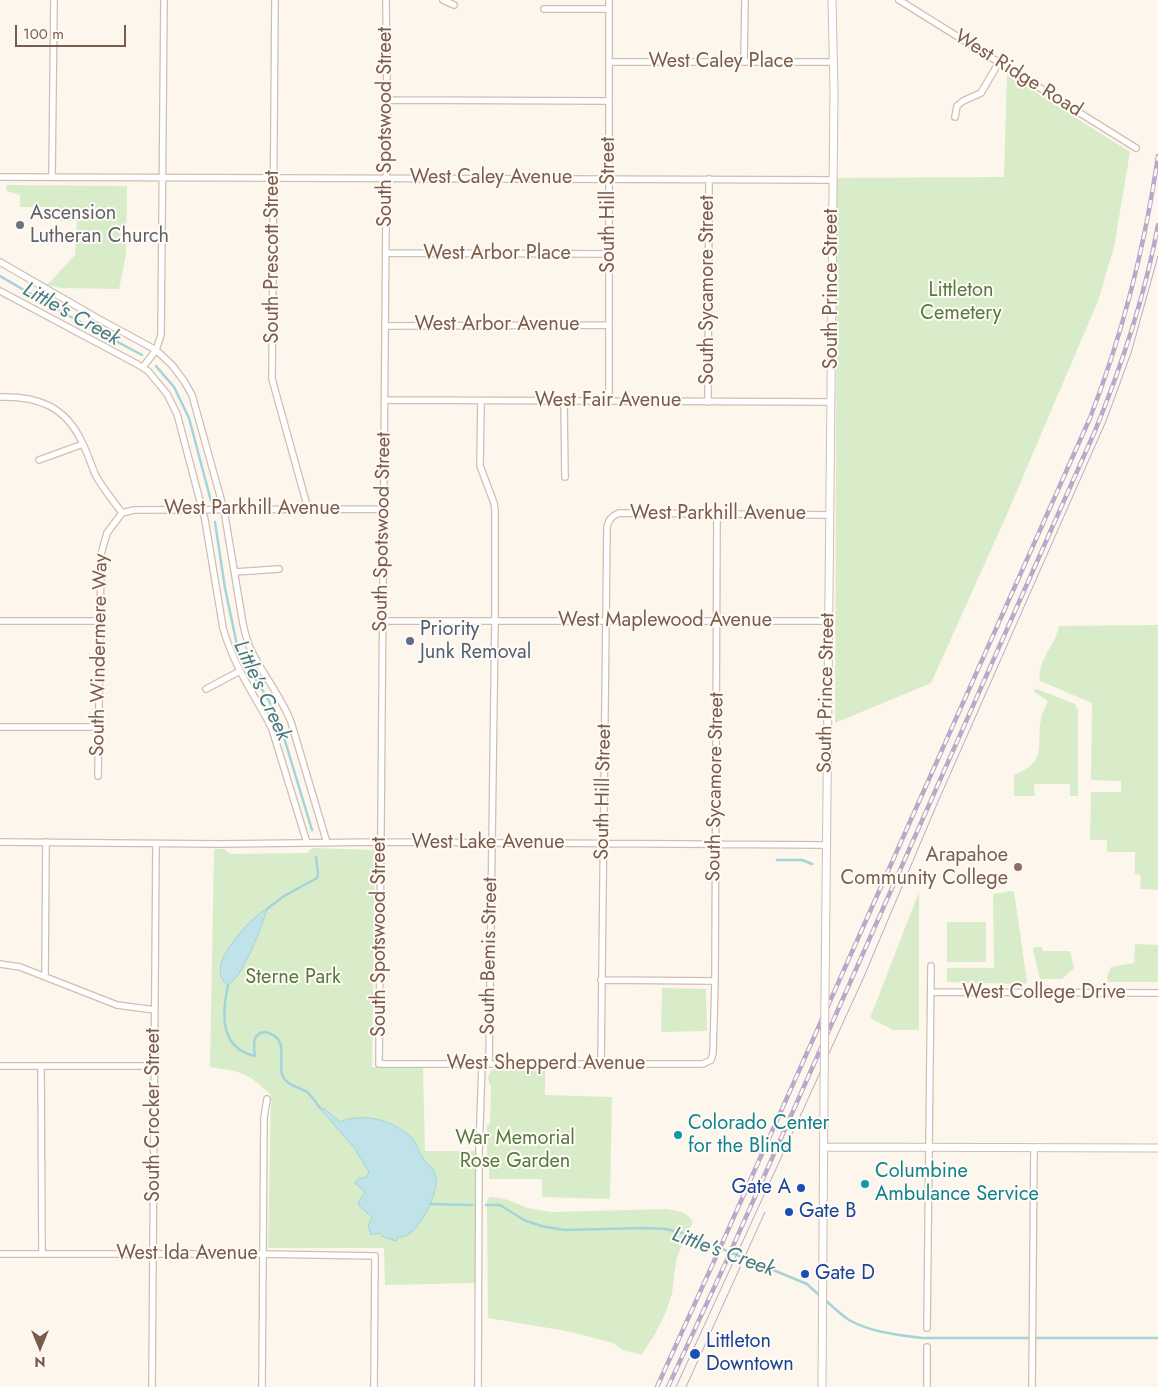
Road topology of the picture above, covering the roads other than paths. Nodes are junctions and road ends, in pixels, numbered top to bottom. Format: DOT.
graph roads {
  1 [pos="54,0"];
  2 [pos="164,0"];
  3 [pos="275,0"];
  4 [pos="386,0"];
  5 [pos="443,0"];
  6 [pos="609,0"];
  7 [pos="745,0"];
  8 [pos="832,0"];
  9 [pos="900,0"];
  10 [pos="454,5"];
  11 [pos="544,9"];
  12 [pos="609,9"];
  13 [pos="609,62"];
  14 [pos="744,62"];
  15 [pos="832,62"];
  16 [pos="999,62"];
  17 [pos="387,100"];
  18 [pos="609,101"];
  19 [pos="955,117"];
  20 [pos="1136,148"];
  21 [pos="0,177"];
  22 [pos="52,177"];
  23 [pos="163,177"];
  24 [pos="273,178"];
  25 [pos="386,178"];
  26 [pos="609,179"];
  27 [pos="708,179"];
  28 [pos="833,180"];
  29 [pos="386,253"];
  30 [pos="609,254"];
  31 [pos="0,262"];
  32 [pos="0,291"];
  33 [pos="609,325"];
  34 [pos="385,326"];
  35 [pos="156,350"];
  36 [pos="143,367"];
  37 [pos="0,397"];
  38 [pos="385,400"];
  39 [pos="481,401"];
  40 [pos="564,401"];
  41 [pos="609,401"];
  42 [pos="708,402"];
  43 [pos="831,402"];
  44 [pos="83,444"];
  45 [pos="39,460"];
  46 [pos="564,477"];
  47 [pos="383,508"];
  48 [pos="203,509"];
  49 [pos="308,509"];
  50 [pos="224,510"];
  51 [pos="122,513"];
  52 [pos="717,514"];
  53 [pos="830,514"];
  54 [pos="608,521"];
  55 [pos="279,570"];
  56 [pos="235,572"];
  57 [pos="0,621"];
  58 [pos="100,621"];
  59 [pos="382,621"];
  60 [pos="495,621"];
  61 [pos="606,621"];
  62 [pos="717,621"];
  63 [pos="828,621"];
  64 [pos="240,671"];
  65 [pos="206,689"];
  66 [pos="98,727"];
  67 [pos="0,728"];
  68 [pos="98,776"];
  69 [pos="0,842"];
  70 [pos="46,842"];
  71 [pos="380,842"];
  72 [pos="307,843"];
  73 [pos="326,843"];
  74 [pos="156,844"];
  75 [pos="492,844"];
  76 [pos="603,844"];
  77 [pos="715,844"];
  78 [pos="826,845"];
  79 [pos="0,964"];
  80 [pos="931,966"];
  81 [pos="45,976"];
  82 [pos="601,980"];
  83 [pos="715,981"];
  84 [pos="931,992"];
  85 [pos="1158,993"];
  86 [pos="155,1010"];
  87 [pos="711,1060"];
  88 [pos="379,1064"];
  89 [pos="482,1064"];
  90 [pos="489,1064"];
  91 [pos="601,1064"];
  92 [pos="0,1066"];
  93 [pos="41,1066"];
  94 [pos="155,1066"];
  95 [pos="267,1099"];
  96 [pos="824,1148"];
  97 [pos="928,1148"];
  98 [pos="1034,1148"];
  99 [pos="1158,1148"];
  100 [pos="42,1253"];
  101 [pos="153,1253"];
  102 [pos="0,1254"];
  103 [pos="263,1254"];
  104 [pos="927,1328"];
  105 [pos="927,1347"];
  106 [pos="152,1387"];
  107 [pos="262,1387"];
  108 [pos="374,1387"];
  109 [pos="478,1387"];
  110 [pos="822,1387"];
  111 [pos="927,1387"];
  112 [pos="1032,1387"];
  1 -- 22 [label="street"];
  2 -- 23 [label="street"];
  3 -- 24 [label="street, South Prescott Street"];
  4 -- 17 [label="street, South Spotswood Street"];
  5 -- 10 [label="street"];
  6 -- 12 [label="street, South Hill Street"];
  7 -- 14 [label="street"];
  8 -- 15 [label="street, South Prince Street"];
  9 -- 16 [label="street, West Ridge Road"];
  11 -- 12 [label="street"];
  12 -- 13 [label="street, South Hill Street"];
  13 -- 14 [label="street, West Caley Place"];
  13 -- 18 [label="street, South Hill Street"];
  14 -- 15 [label="street, West Caley Place"];
  15 -- 28 [label="street, South Prince Street"];
  16 -- 19 [label="street"];
  16 -- 20 [label="street, West Ridge Road"];
  17 -- 18 [label="street"];
  17 -- 25 [label="street, South Spotswood Street"];
  18 -- 26 [label="street, South Hill Street"];
  21 -- 22 [label="street, West Caley Avenue"];
  22 -- 23 [label="street, West Caley Avenue"];
  23 -- 24 [label="street, West Caley Avenue"];
  23 -- 35 [label="street"];
  24 -- 25 [label="street, West Caley Avenue"];
  24 -- 49 [label="street, South Prescott Street"];
  25 -- 26 [label="street, West Caley Avenue"];
  25 -- 29 [label="street, South Spotswood Street"];
  26 -- 27 [label="street, West Caley Avenue"];
  26 -- 30 [label="street, South Hill Street"];
  27 -- 28 [label="street, West Caley Avenue"];
  27 -- 42 [label="street, South Sycamore Street"];
  28 -- 43 [label="street, South Prince Street"];
  29 -- 30 [label="street, West Arbor Place"];
  29 -- 34 [label="street, South Spotswood Street"];
  30 -- 33 [label="street, South Hill Street"];
  31 -- 35 [label="street"];
  32 -- 36 [label="street"];
  33 -- 34 [label="street, West Arbor Avenue"];
  33 -- 41 [label="street, South Hill Street"];
  34 -- 38 [label="street, South Spotswood Street"];
  35 -- 36 [label="street"];
  35 -- 50 [label="street"];
  36 -- 48 [label="street"];
  37 -- 44 [label="street"];
  38 -- 39 [label="street, West Fair Avenue"];
  38 -- 47 [label="street, South Spotswood Street"];
  39 -- 40 [label="street, West Fair Avenue"];
  39 -- 60 [label="street, South Bemis Street"];
  40 -- 41 [label="street, West Fair Avenue"];
  40 -- 46 [label="street"];
  41 -- 42 [label="street, West Fair Avenue"];
  42 -- 43 [label="street, West Fair Avenue"];
  43 -- 53 [label="street, South Prince Street"];
  44 -- 45 [label="street"];
  44 -- 51 [label="street"];
  47 -- 49 [label="street, West Parkhill Avenue"];
  47 -- 59 [label="street, South Spotswood Street"];
  48 -- 50 [label="street, West Parkhill Avenue"];
  48 -- 51 [label="street, West Parkhill Avenue"];
  48 -- 64 [label="street"];
  49 -- 50 [label="street, West Parkhill Avenue"];
  50 -- 56 [label="street"];
  51 -- 58 [label="street, South Windermere Way"];
  52 -- 53 [label="street, West Parkhill Avenue"];
  52 -- 54 [label="street, West Parkhill Avenue"];
  52 -- 62 [label="street, South Sycamore Street"];
  53 -- 63 [label="street, South Prince Street"];
  54 -- 61 [label="street, South Hill Street"];
  55 -- 56 [label="street"];
  56 -- 73 [label="street"];
  57 -- 58 [label="street"];
  58 -- 66 [label="street, South Windermere Way"];
  59 -- 60 [label="street, West Maplewood Avenue"];
  59 -- 71 [label="street, South Spotswood Street"];
  60 -- 61 [label="street, West Maplewood Avenue"];
  60 -- 75 [label="street, South Bemis Street"];
  61 -- 62 [label="street, West Maplewood Avenue"];
  61 -- 76 [label="street, South Hill Street"];
  62 -- 63 [label="street, West Maplewood Avenue"];
  62 -- 77 [label="street, South Sycamore Street"];
  63 -- 78 [label="street, South Prince Street"];
  64 -- 65 [label="street"];
  64 -- 72 [label="street"];
  66 -- 67 [label="street"];
  66 -- 68 [label="street, South Windermere Way"];
  69 -- 70 [label="street, West Lake Avenue"];
  70 -- 74 [label="street, West Lake Avenue"];
  70 -- 81 [label="street"];
  71 -- 73 [label="street, West Lake Avenue"];
  71 -- 75 [label="street, West Lake Avenue"];
  71 -- 88 [label="street, South Spotswood Street"];
  72 -- 73 [label="street, West Lake Avenue"];
  72 -- 74 [label="street, West Lake Avenue"];
  74 -- 86 [label="street, South Crocker Street"];
  75 -- 76 [label="street, West Lake Avenue"];
  75 -- 90 [label="street, South Bemis Street"];
  76 -- 77 [label="street, West Lake Avenue"];
  76 -- 82 [label="street, South Hill Street"];
  77 -- 78 [label="street, West Lake Avenue"];
  77 -- 83 [label="street, South Sycamore Street"];
  78 -- 96 [label="street, South Prince Street, bridge"];
  79 -- 81 [label="street"];
  80 -- 84 [label="street"];
  81 -- 86 [label="street"];
  82 -- 83 [label="street"];
  82 -- 91 [label="street, South Hill Street"];
  83 -- 87 [label="street, South Sycamore Street"];
  84 -- 85 [label="street, West College Drive"];
  84 -- 97 [label="street"];
  86 -- 94 [label="street, South Crocker Street"];
  87 -- 91 [label="street, West Shepperd Avenue"];
  88 -- 89 [label="street, West Shepperd Avenue"];
  89 -- 90 [label="street, West Shepperd Avenue"];
  89 -- 109 [label="street, South Bemis Street"];
  90 -- 91 [label="street, West Shepperd Avenue"];
  92 -- 93 [label="street"];
  93 -- 94 [label="street"];
  93 -- 100 [label="street"];
  94 -- 101 [label="street, South Crocker Street"];
  95 -- 103 [label="street"];
  96 -- 97 [label="street"];
  96 -- 110 [label="street, South Prince Street"];
  97 -- 98 [label="street"];
  97 -- 104 [label="street"];
  98 -- 99 [label="street"];
  98 -- 112 [label="street"];
  100 -- 101 [label="street, West Ida Avenue"];
  100 -- 102 [label="street, West Ida Avenue"];
  101 -- 103 [label="street, West Ida Avenue"];
  101 -- 106 [label="street, South Crocker Street"];
  103 -- 107 [label="street"];
  103 -- 108 [label="street, West Ida Avenue"];
  105 -- 111 [label="street"];
}
